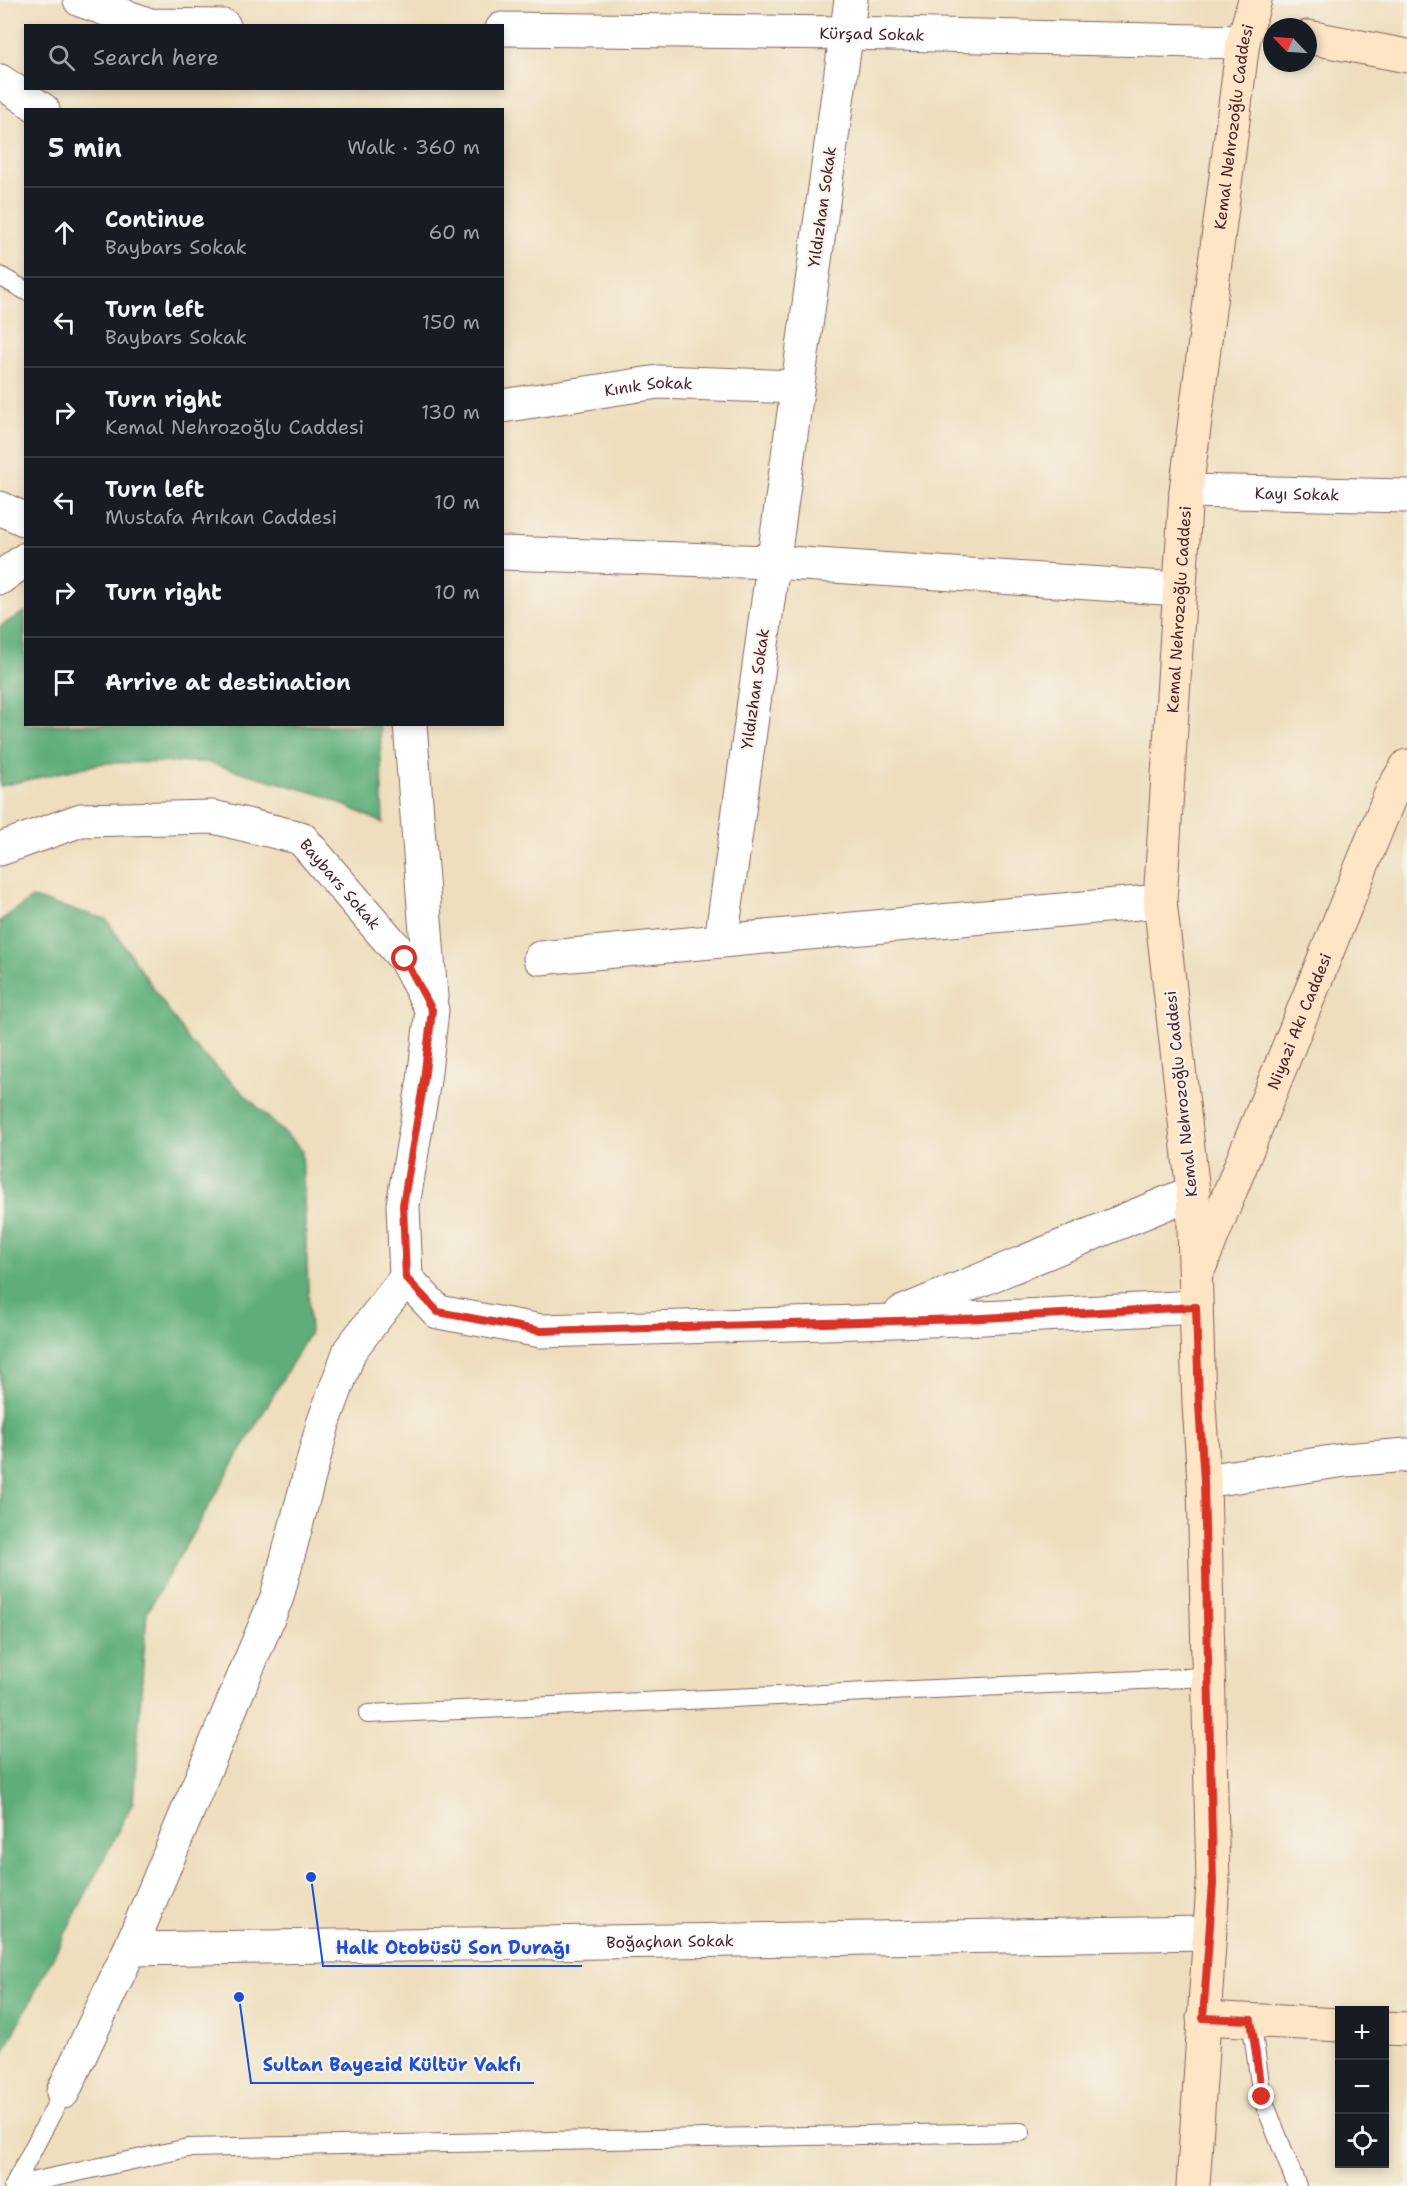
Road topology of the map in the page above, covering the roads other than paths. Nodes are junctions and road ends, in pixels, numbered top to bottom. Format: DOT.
graph roads {
  1 [pos="80,0"];
  2 [pos="851,0"];
  3 [pos="1254,2"];
  4 [pos="147,24"];
  5 [pos="504,29"];
  6 [pos="848,33"];
  7 [pos="1317,39"];
  8 [pos="1257,40"];
  9 [pos="1407,56"];
  10 [pos="0,81"];
  11 [pos="40,108"];
  12 [pos="0,276"];
  13 [pos="24,290"];
  14 [pos="796,387"];
  15 [pos="504,406"];
  16 [pos="1186,491"];
  17 [pos="1407,496"];
  18 [pos="0,508"];
  19 [pos="24,519"];
  20 [pos="504,553"];
  21 [pos="24,560"];
  22 [pos="772,562"];
  23 [pos="0,578"];
  24 [pos="1179,589"];
  25 [pos="410,726"];
  26 [pos="1407,766"];
  27 [pos="0,849"];
  28 [pos="1160,901"];
  29 [pos="721,941"];
  30 [pos="540,958"];
  31 [pos="432,1010"];
  32 [pos="1193,1192"];
  33 [pos="406,1278"];
  34 [pos="1196,1293"];
  35 [pos="880,1322"];
  36 [pos="1407,1455"];
  37 [pos="1204,1481"];
  38 [pos="1208,1677"];
  39 [pos="368,1714"];
  40 [pos="1209,1932"];
  41 [pos="130,1949"];
  42 [pos="1203,2018"];
  43 [pos="1251,2020"];
  44 [pos="1335,2025"];
  45 [pos="1389,2028"];
  46 [pos="1407,2029"];
  47 [pos="63,2092"];
  48 [pos="1021,2132"];
  49 [pos="14,2185"];
  50 [pos="1193,2186"];
  51 [pos="1297,2186"];
  1 -- 4 [label="street"];
  2 -- 6 [label="street, Yıldızhan Sokak"];
  3 -- 8 [label="street, Kemal Nehrozoğlu Caddesi"];
  5 -- 6 [label="street, Kürşad Sokak"];
  6 -- 8 [label="street, Kürşad Sokak"];
  6 -- 14 [label="street, Yıldızhan Sokak"];
  7 -- 9 [label="street"];
  8 -- 16 [label="street, Kemal Nehrozoğlu Caddesi"];
  10 -- 11 [label="street"];
  12 -- 13 [label="lane"];
  14 -- 15 [label="street, Kınık Sokak"];
  14 -- 22 [label="street, Yıldızhan Sokak"];
  16 -- 17 [label="street, Kayı Sokak"];
  16 -- 24 [label="street, Kemal Nehrozoğlu Caddesi"];
  18 -- 19 [label="street"];
  20 -- 22 [label="street"];
  21 -- 23 [label="street"];
  22 -- 24 [label="street"];
  22 -- 29 [label="street, Yıldızhan Sokak"];
  24 -- 28 [label="street, Kemal Nehrozoğlu Caddesi"];
  25 -- 31 [label="street"];
  26 -- 34 [label="street, Niyazi Akı Caddesi"];
  27 -- 31 [label="street, Baybars Sokak"];
  28 -- 29 [label="street"];
  28 -- 32 [label="street, Kemal Nehrozoğlu Caddesi"];
  29 -- 30 [label="street"];
  31 -- 33 [label="street"];
  32 -- 34 [label="street, Kemal Nehrozoğlu Caddesi"];
  32 -- 35 [label="street"];
  33 -- 35 [label="street"];
  33 -- 41 [label="street"];
  34 -- 35 [label="street"];
  34 -- 37 [label="street, Kemal Nehrozoğlu Caddesi"];
  36 -- 37 [label="street"];
  37 -- 38 [label="street, Kemal Nehrozoğlu Caddesi"];
  38 -- 39 [label="lane"];
  38 -- 40 [label="street, Kemal Nehrozoğlu Caddesi"];
  40 -- 41 [label="street, Boğaçhan Sokak"];
  40 -- 42 [label="street, Kemal Nehrozoğlu Caddesi"];
  41 -- 47 [label="street"];
  42 -- 43 [label="street"];
  42 -- 50 [label="street, Kemal Nehrozoğlu Caddesi"];
  43 -- 44 [label="street"];
  43 -- 51 [label="lane"];
  45 -- 46 [label="street"];
  47 -- 49 [label="lane"];
  48 -- 49 [label="lane"];
}
